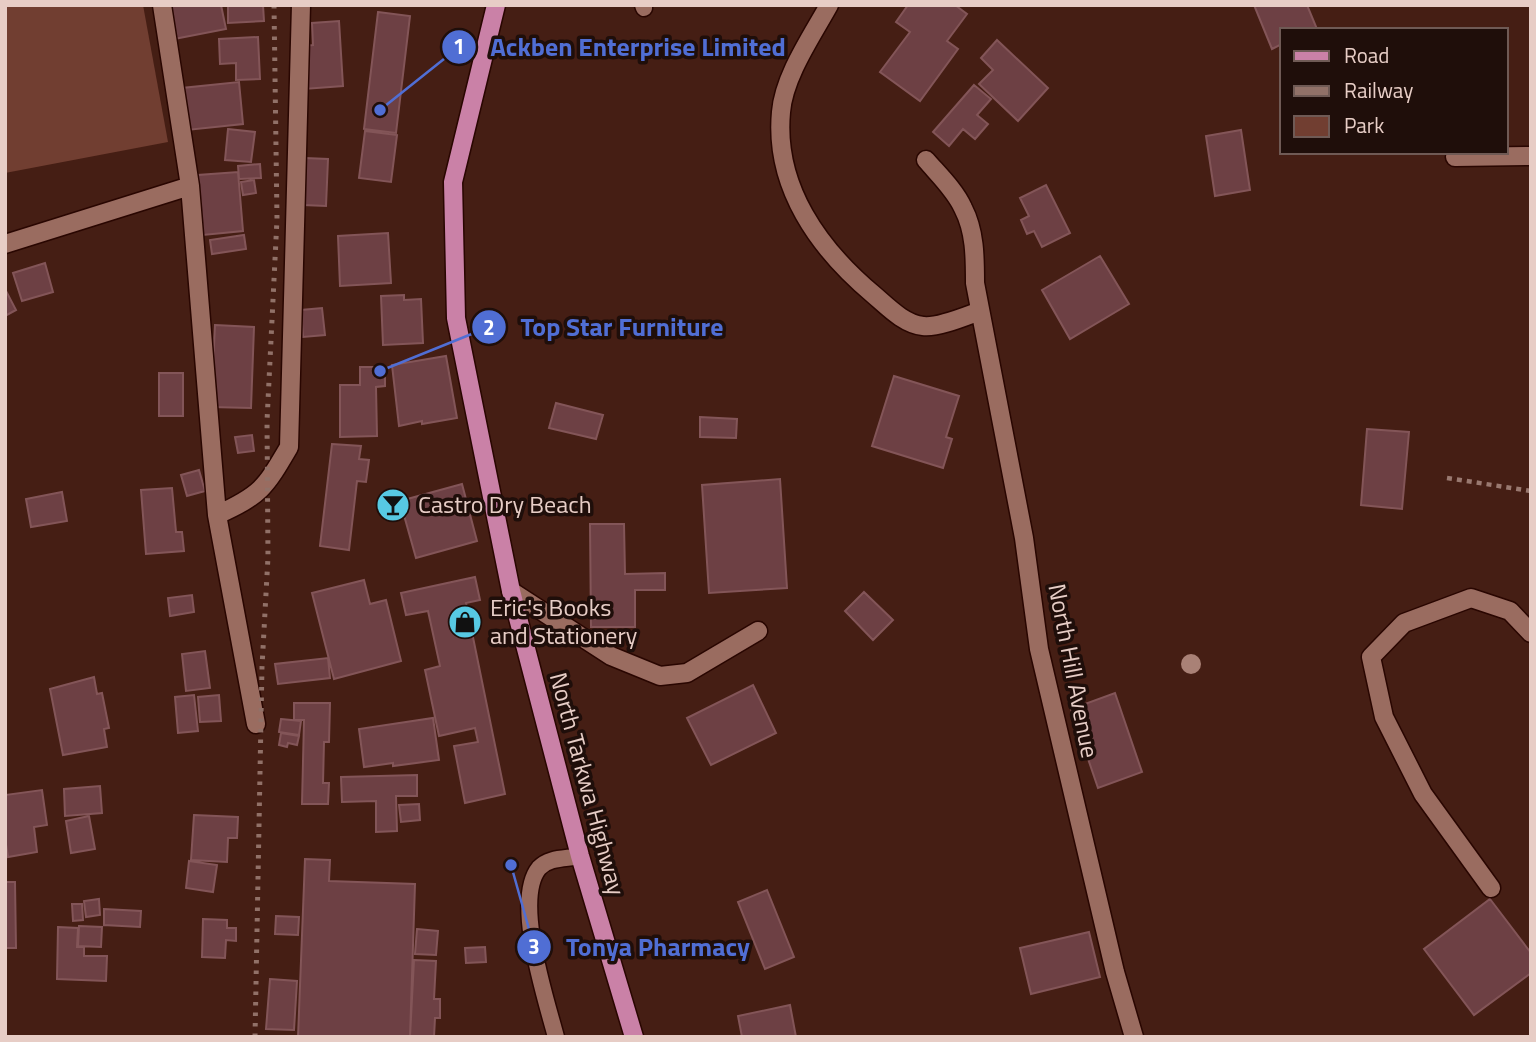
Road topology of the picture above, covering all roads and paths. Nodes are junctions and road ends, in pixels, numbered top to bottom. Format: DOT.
graph roads {
  1 [pos="162,5"];
  2 [pos="301,5"];
  3 [pos="496,5"];
  4 [pos="829,5"];
  5 [pos="1531,156"];
  6 [pos="1455,157"];
  7 [pos="926,159"];
  8 [pos="191,187"];
  9 [pos="5,244"];
  10 [pos="980,311"];
  11 [pos="1447,478"];
  12 [pos="1531,491"];
  13 [pos="217,515"];
  14 [pos="511,591"];
  15 [pos="758,631"];
  16 [pos="1531,633"];
  17 [pos="256,724"];
  18 [pos="580,856"];
  19 [pos="1491,888"];
  20 [pos="556,1037"];
  21 [pos="634,1037"];
  22 [pos="1134,1037"];
  1 -- 8 [label="street"];
  2 -- 13 [label="street"];
  3 -- 14 [label="main road, North Tarkwa Highway"];
  4 -- 10 [label="street"];
  5 -- 6 [label="street"];
  7 -- 10 [label="street, North Hill Avenue"];
  8 -- 9 [label="street"];
  8 -- 13 [label="street"];
  10 -- 22 [label="street, North Hill Avenue"];
  11 -- 12 [label="path"];
  13 -- 17 [label="street"];
  14 -- 15 [label="street"];
  14 -- 18 [label="main road, North Tarkwa Highway"];
  16 -- 19 [label="street"];
  18 -- 20 [label="lane"];
  18 -- 21 [label="main road, North Tarkwa Highway"];
}
